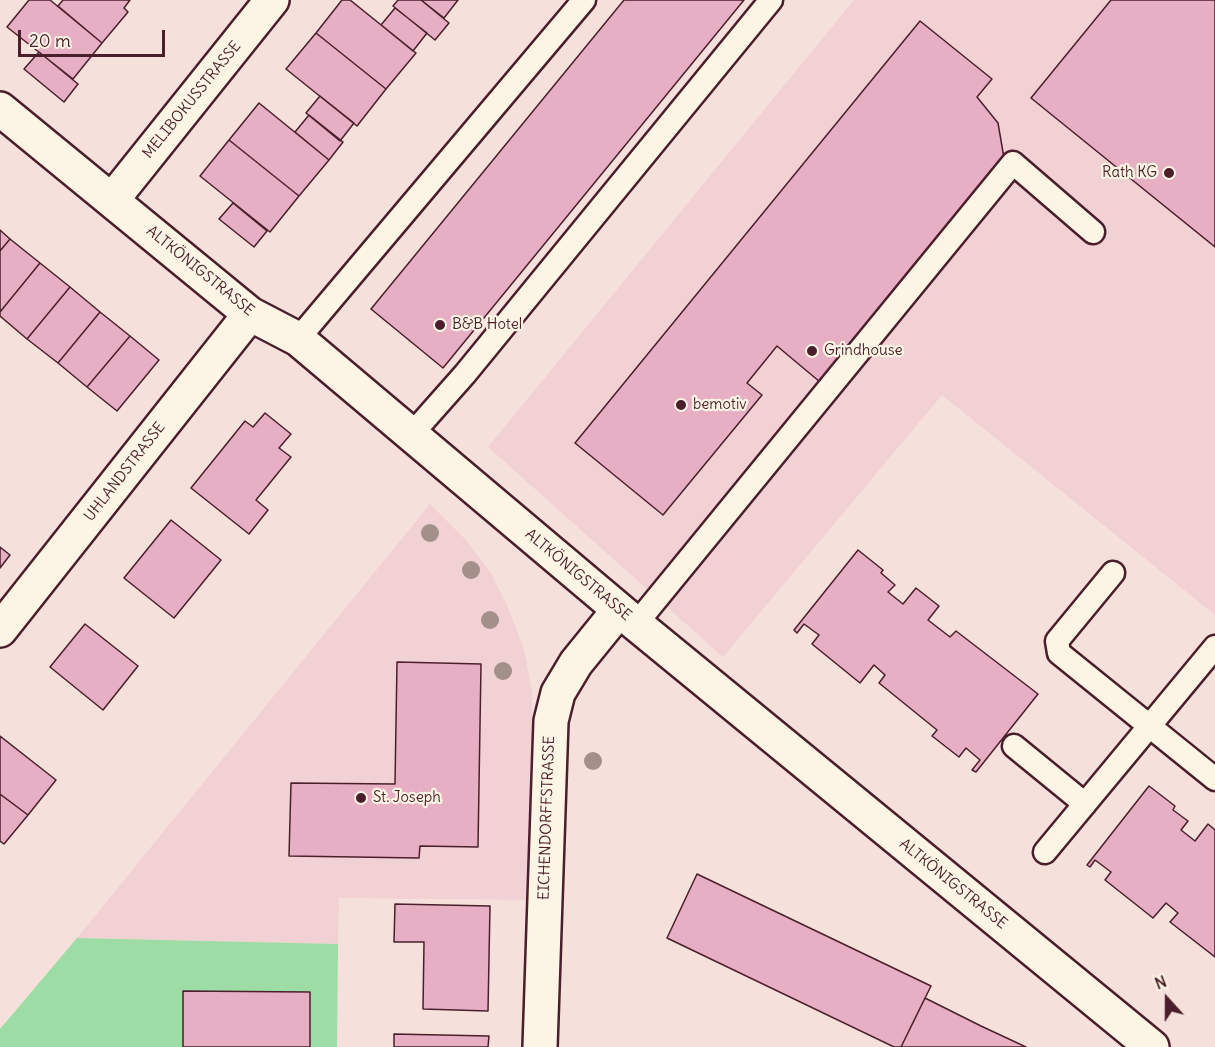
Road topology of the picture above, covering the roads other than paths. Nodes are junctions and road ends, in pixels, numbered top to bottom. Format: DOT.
graph roads {
  1 [pos="272,0"];
  2 [pos="584,0"];
  3 [pos="771,0"];
  4 [pos="0,109"];
  5 [pos="112,200"];
  6 [pos="1093,232"];
  7 [pos="250,314"];
  8 [pos="298,339"];
  9 [pos="411,435"];
  10 [pos="1113,573"];
  11 [pos="627,617"];
  12 [pos="0,630"];
  13 [pos="1215,647"];
  14 [pos="1149,726"];
  15 [pos="1014,746"];
  16 [pos="1215,779"];
  17 [pos="1085,804"];
  18 [pos="1044,852"];
  19 [pos="1146,1045"];
  20 [pos="540,1047"];
  1 -- 5 [label="street, MELIBOKUSSTRASSE"];
  2 -- 8 [label="lane"];
  3 -- 9 [label="lane"];
  4 -- 5 [label="street, ALTKÖNIGSTRASSE"];
  5 -- 7 [label="street, ALTKÖNIGSTRASSE"];
  6 -- 11 [label="lane"];
  7 -- 8 [label="street, ALTKÖNIGSTRASSE"];
  7 -- 12 [label="street, UHLANDSTRASSE"];
  8 -- 9 [label="street, ALTKÖNIGSTRASSE"];
  9 -- 11 [label="street, ALTKÖNIGSTRASSE"];
  10 -- 14 [label="lane"];
  11 -- 19 [label="street, ALTKÖNIGSTRASSE"];
  11 -- 20 [label="street, EICHENDORFFSTRASSE"];
  13 -- 14 [label="lane"];
  14 -- 16 [label="lane"];
  14 -- 17 [label="lane"];
  15 -- 17 [label="lane"];
  17 -- 18 [label="lane"];
}
